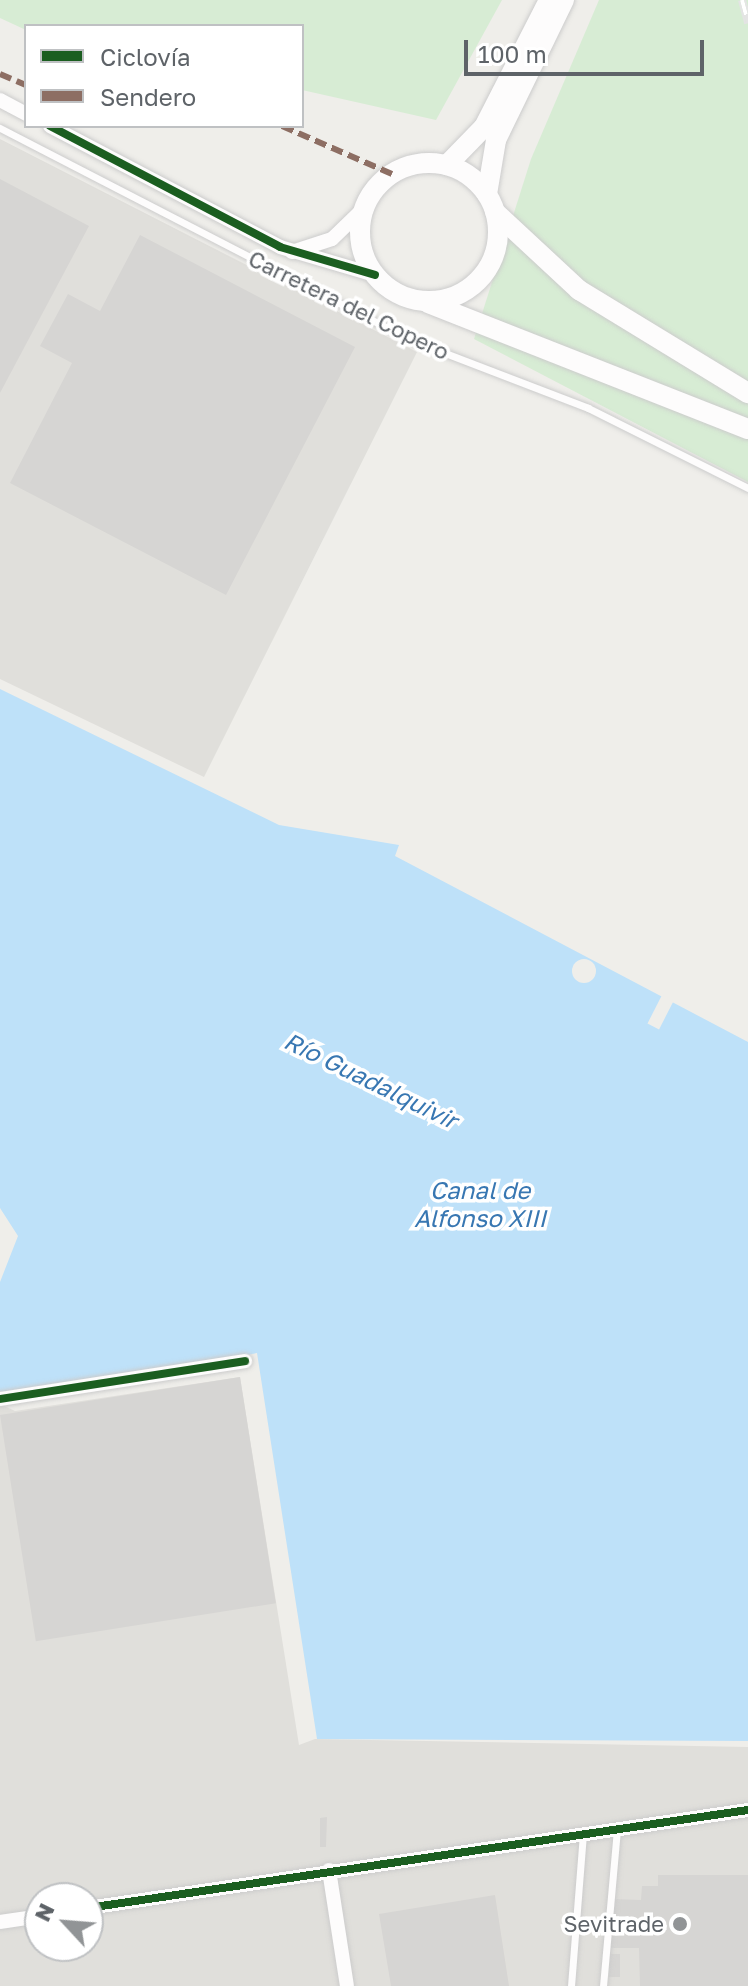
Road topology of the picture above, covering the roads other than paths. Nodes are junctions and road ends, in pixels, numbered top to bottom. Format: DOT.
graph roads {
  1 [pos="549,0"];
  2 [pos="564,0"];
  3 [pos="0,100"];
  4 [pos="24,113"];
  5 [pos="0,128"];
  6 [pos="54,128"];
  7 [pos="447,165"];
  8 [pos="491,203"];
  9 [pos="364,208"];
  10 [pos="291,252"];
  11 [pos="375,275"];
  12 [pos="424,301"];
  13 [pos="748,393"];
  14 [pos="748,429"];
  15 [pos="748,488"];
  16 [pos="245,1361"];
  17 [pos="0,1399"];
  18 [pos="748,1810"];
  19 [pos="617,1829"];
  20 [pos="583,1834"];
  21 [pos="329,1870"];
  22 [pos="104,1905"];
  23 [pos="24,1918"];
  24 [pos="0,1922"];
  25 [pos="347,1986"];
  26 [pos="571,1986"];
  27 [pos="603,1986"];
  1 -- 7 [label="main road"];
  2 -- 8 [label="main road"];
  3 -- 4 [label="street"];
  5 -- 15 [label="lane, Carretera del Copero"];
  6 -- 10 [label="street"];
  7 -- 8 [label="main road"];
  7 -- 9 [label="main road"];
  8 -- 12 [label="main road"];
  8 -- 13 [label="main road"];
  9 -- 10 [label="street"];
  9 -- 11 [label="main road"];
  10 -- 11 [label="street"];
  11 -- 12 [label="main road"];
  12 -- 14 [label="main road"];
  16 -- 17 [label="street"];
  18 -- 19 [label="street"];
  19 -- 20 [label="street"];
  19 -- 27 [label="lane"];
  20 -- 21 [label="street"];
  20 -- 26 [label="lane"];
  21 -- 22 [label="street"];
  21 -- 25 [label="street"];
  23 -- 24 [label="street"];
}
